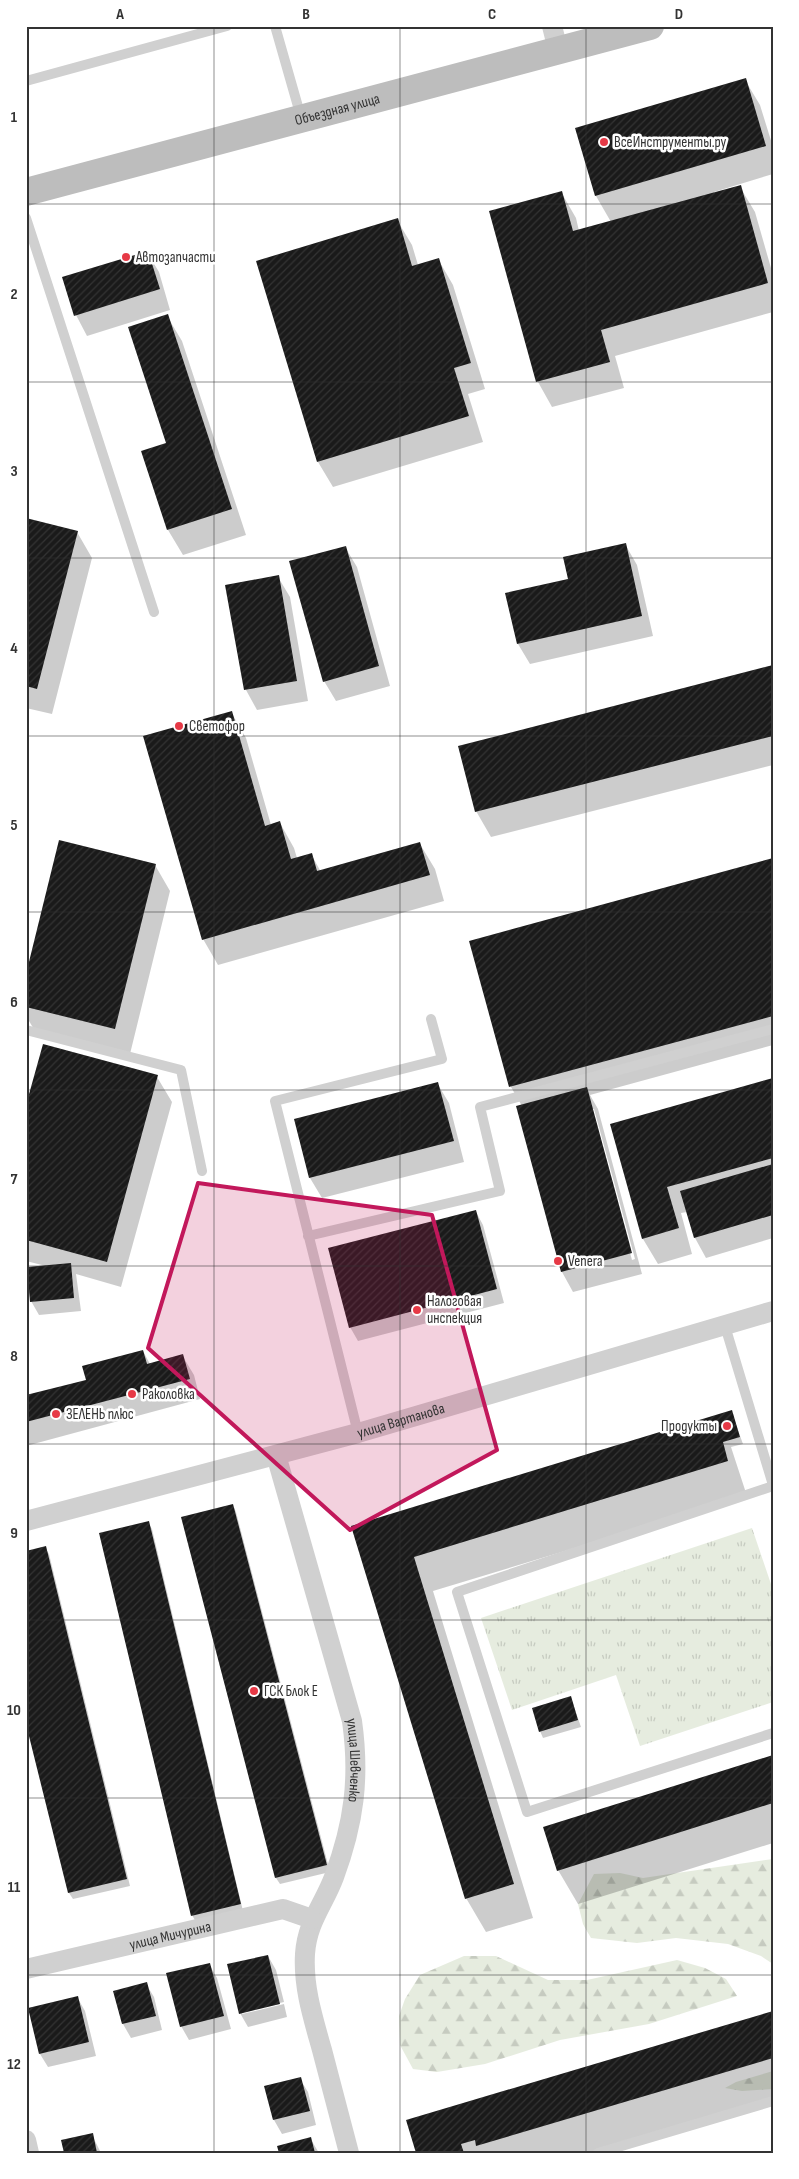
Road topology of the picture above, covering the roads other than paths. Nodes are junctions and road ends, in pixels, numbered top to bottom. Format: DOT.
graph roads {
  1 [pos="227,26"];
  2 [pos="275,26"];
  3 [pos="650,26"];
  4 [pos="555,38"];
  5 [pos="26,81"];
  6 [pos="302,118"];
  7 [pos="26,192"];
  8 [pos="26,218"];
  9 [pos="154,612"];
  10 [pos="431,1020"];
  11 [pos="773,1029"];
  12 [pos="26,1030"];
  13 [pos="202,1172"];
  14 [pos="308,1236"];
  15 [pos="773,1311"];
  16 [pos="725,1326"];
  17 [pos="358,1433"];
  18 [pos="276,1455"];
  19 [pos="773,1486"];
  20 [pos="26,1521"];
  21 [pos="773,1733"];
  22 [pos="312,1919"];
  23 [pos="26,1969"];
  24 [pos="773,2101"];
  25 [pos="26,2140"];
  26 [pos="30,2153"];
  27 [pos="349,2153"];
  28 [pos="598,2153"];
  1 -- 5 [label="lane"];
  2 -- 6 [label="lane"];
  3 -- 4 [label="main road, Объездная улица"];
  4 -- 6 [label="main road, Объездная улица"];
  6 -- 7 [label="main road, Объездная улица"];
  8 -- 9 [label="lane"];
  10 -- 14 [label="lane"];
  11 -- 14 [label="lane"];
  12 -- 13 [label="lane"];
  14 -- 17 [label="lane"];
  15 -- 16 [label="street, улица Вартанова"];
  16 -- 17 [label="street, улица Вартанова"];
  16 -- 19 [label="lane"];
  17 -- 18 [label="street, улица Вартанова"];
  18 -- 20 [label="street, улица Вартанова"];
  18 -- 22 [label="street, улица Шевченко"];
  19 -- 21 [label="lane"];
  22 -- 23 [label="street, улица Мичурина"];
  22 -- 27 [label="street, улица Шевченко"];
  24 -- 28 [label="lane"];
  25 -- 26 [label="street"];
}
